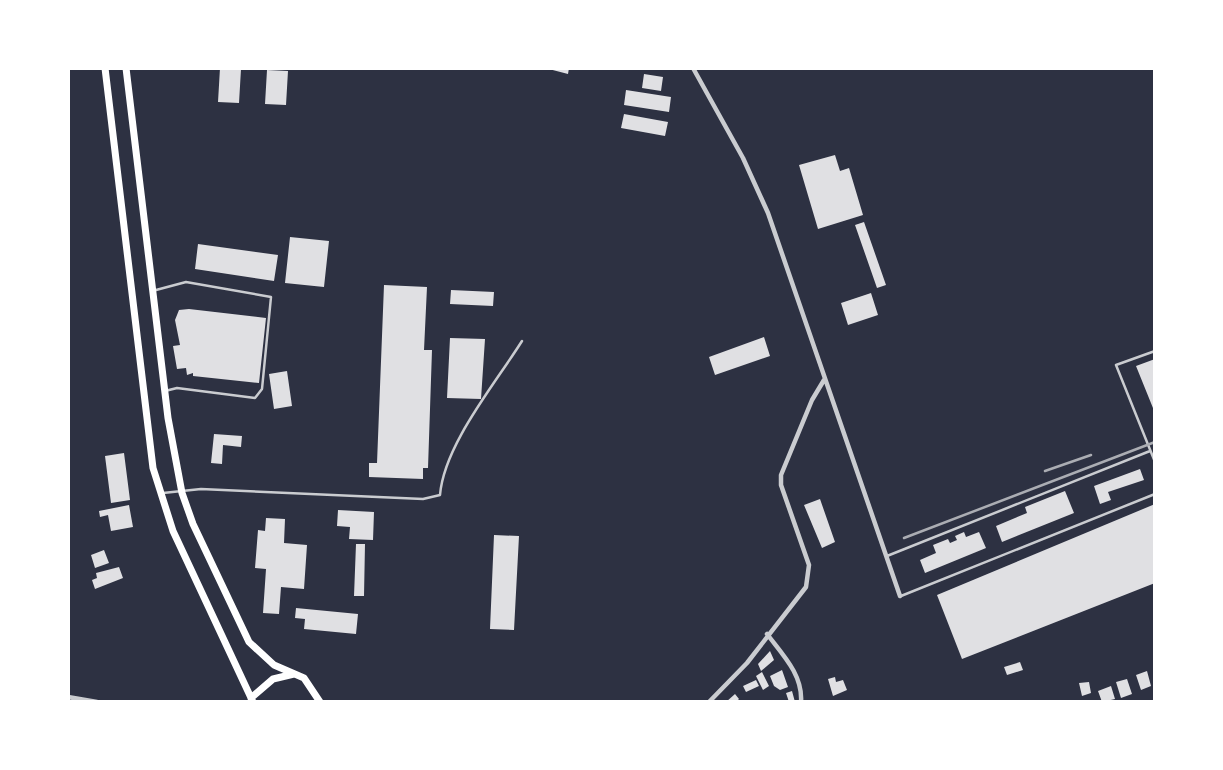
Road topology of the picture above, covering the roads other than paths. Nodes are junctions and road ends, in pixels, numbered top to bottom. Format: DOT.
graph roads {
  1 [pos="105,68"];
  2 [pos="126,68"];
  3 [pos="692,68"];
  4 [pos="153,291"];
  5 [pos="522,341"];
  6 [pos="1155,351"];
  7 [pos="824,380"];
  8 [pos="165,392"];
  9 [pos="1150,451"];
  10 [pos="1155,462"];
  11 [pos="160,492"];
  12 [pos="182,493"];
  13 [pos="1155,494"];
  14 [pos="885,557"];
  15 [pos="900,596"];
  16 [pos="767,634"];
  17 [pos="295,674"];
  18 [pos="68,696"];
  19 [pos="251,700"];
  20 [pos="97,702"];
  21 [pos="320,702"];
  22 [pos="709,702"];
  23 [pos="801,702"];
  1 -- 11 [label="main road"];
  2 -- 4 [label="main road"];
  3 -- 7 [label="street"];
  4 -- 8 [label="main road"];
  4 -- 8 [label="lane"];
  5 -- 12 [label="lane"];
  6 -- 9 [label="lane"];
  7 -- 14 [label="street"];
  7 -- 16 [label="street"];
  8 -- 12 [label="main road"];
  9 -- 10 [label="lane"];
  9 -- 14 [label="lane"];
  11 -- 12 [label="lane"];
  11 -- 19 [label="main road"];
  12 -- 17 [label="main road"];
  13 -- 15 [label="lane"];
  14 -- 15 [label="street"];
  16 -- 22 [label="street"];
  16 -- 23 [label="street"];
  17 -- 19 [label="main road"];
  17 -- 21 [label="main road"];
  18 -- 20 [label="street"];
}
